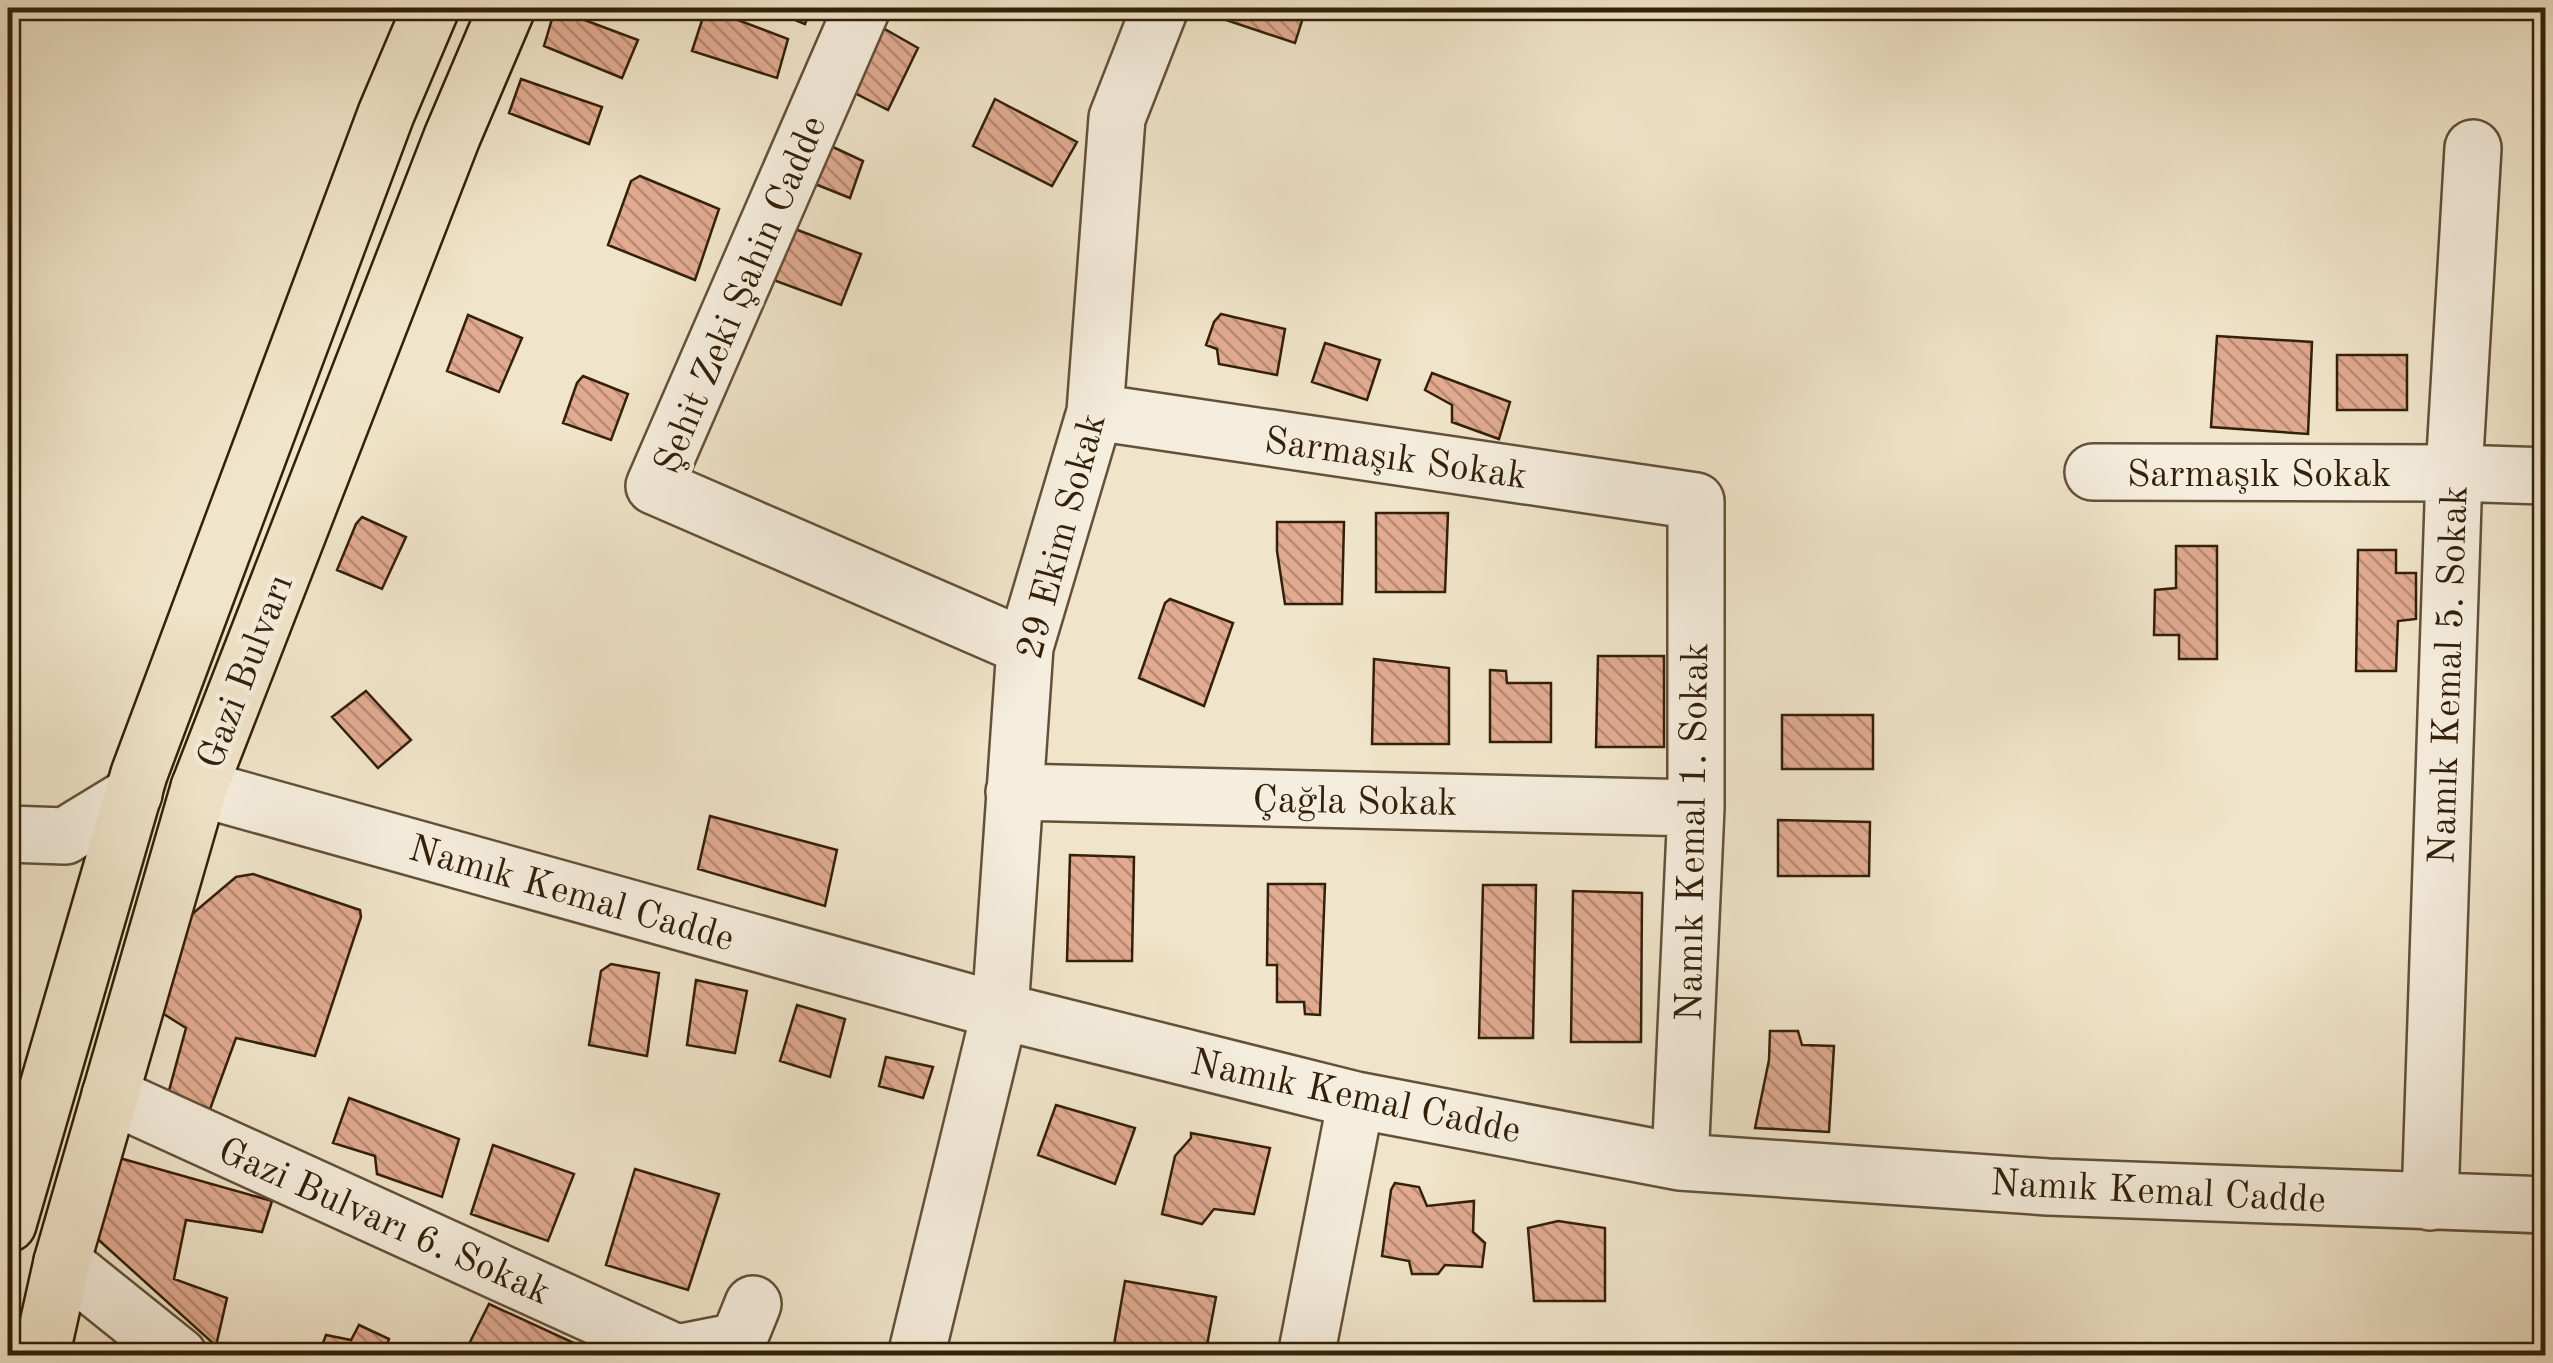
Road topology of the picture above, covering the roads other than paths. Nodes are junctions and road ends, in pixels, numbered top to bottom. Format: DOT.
graph roads {
  1 [pos="431,8"];
  2 [pos="507,8"];
  3 [pos="862,8"];
  4 [pos="1160,8"];
  5 [pos="2473,148"];
  6 [pos="1095,412"];
  7 [pos="2093,472"];
  8 [pos="2454,473"];
  9 [pos="2546,476"];
  10 [pos="1696,501"];
  11 [pos="1025,647"];
  12 [pos="198,788"];
  13 [pos="1014,792"];
  14 [pos="134,794"];
  15 [pos="1696,808"];
  16 [pos="8,834"];
  17 [pos="1000,1012"];
  18 [pos="110,1095"];
  19 [pos="1356,1100"];
  20 [pos="1680,1162"];
  21 [pos="2430,1202"];
  22 [pos="2546,1205"];
  23 [pos="8,1224"];
  24 [pos="62,1262"];
  25 [pos="753,1304"];
  26 [pos="41,1356"];
  27 [pos="179,1356"];
  28 [pos="916,1356"];
  29 [pos="1306,1356"];
  1 -- 14 [label="main road, Gazi Bulvarı"];
  2 -- 12 [label="main road, Gazi Bulvarı"];
  3 -- 11 [label="street, Şehit Zeki Şahin Cadde"];
  4 -- 6 [label="street, 29 Ekim Sokak"];
  5 -- 8 [label="street, Namık Kemal 5. Sokak"];
  6 -- 10 [label="street, Sarmaşık Sokak"];
  6 -- 11 [label="street, 29 Ekim Sokak"];
  7 -- 8 [label="street, Sarmaşık Sokak"];
  8 -- 9 [label="street, Sarmaşık Sokak"];
  8 -- 21 [label="street, Namık Kemal 5. Sokak"];
  10 -- 15 [label="street, Namık Kemal 1. Sokak"];
  11 -- 13 [label="street, 29 Ekim Sokak"];
  12 -- 17 [label="street, Namık Kemal Cadde"];
  12 -- 18 [label="main road, Gazi Bulvarı"];
  13 -- 15 [label="street, Çağla Sokak"];
  13 -- 17 [label="street, 29 Ekim Sokak"];
  14 -- 16 [label="street"];
  14 -- 23 [label="main road, Gazi Bulvarı"];
  15 -- 20 [label="street, Namık Kemal 1. Sokak"];
  17 -- 19 [label="street, Namık Kemal Cadde"];
  17 -- 28 [label="street, 29 Ekim Sokak"];
  18 -- 24 [label="main road, Gazi Bulvarı"];
  18 -- 25 [label="street, Gazi Bulvarı 6. Sokak"];
  19 -- 20 [label="street, Namık Kemal Cadde"];
  19 -- 29 [label="street"];
  20 -- 21 [label="street, Namık Kemal Cadde"];
  21 -- 22 [label="street, Namık Kemal Cadde"];
  24 -- 26 [label="main road, Gazi Bulvarı"];
  24 -- 27 [label="street"];
}
